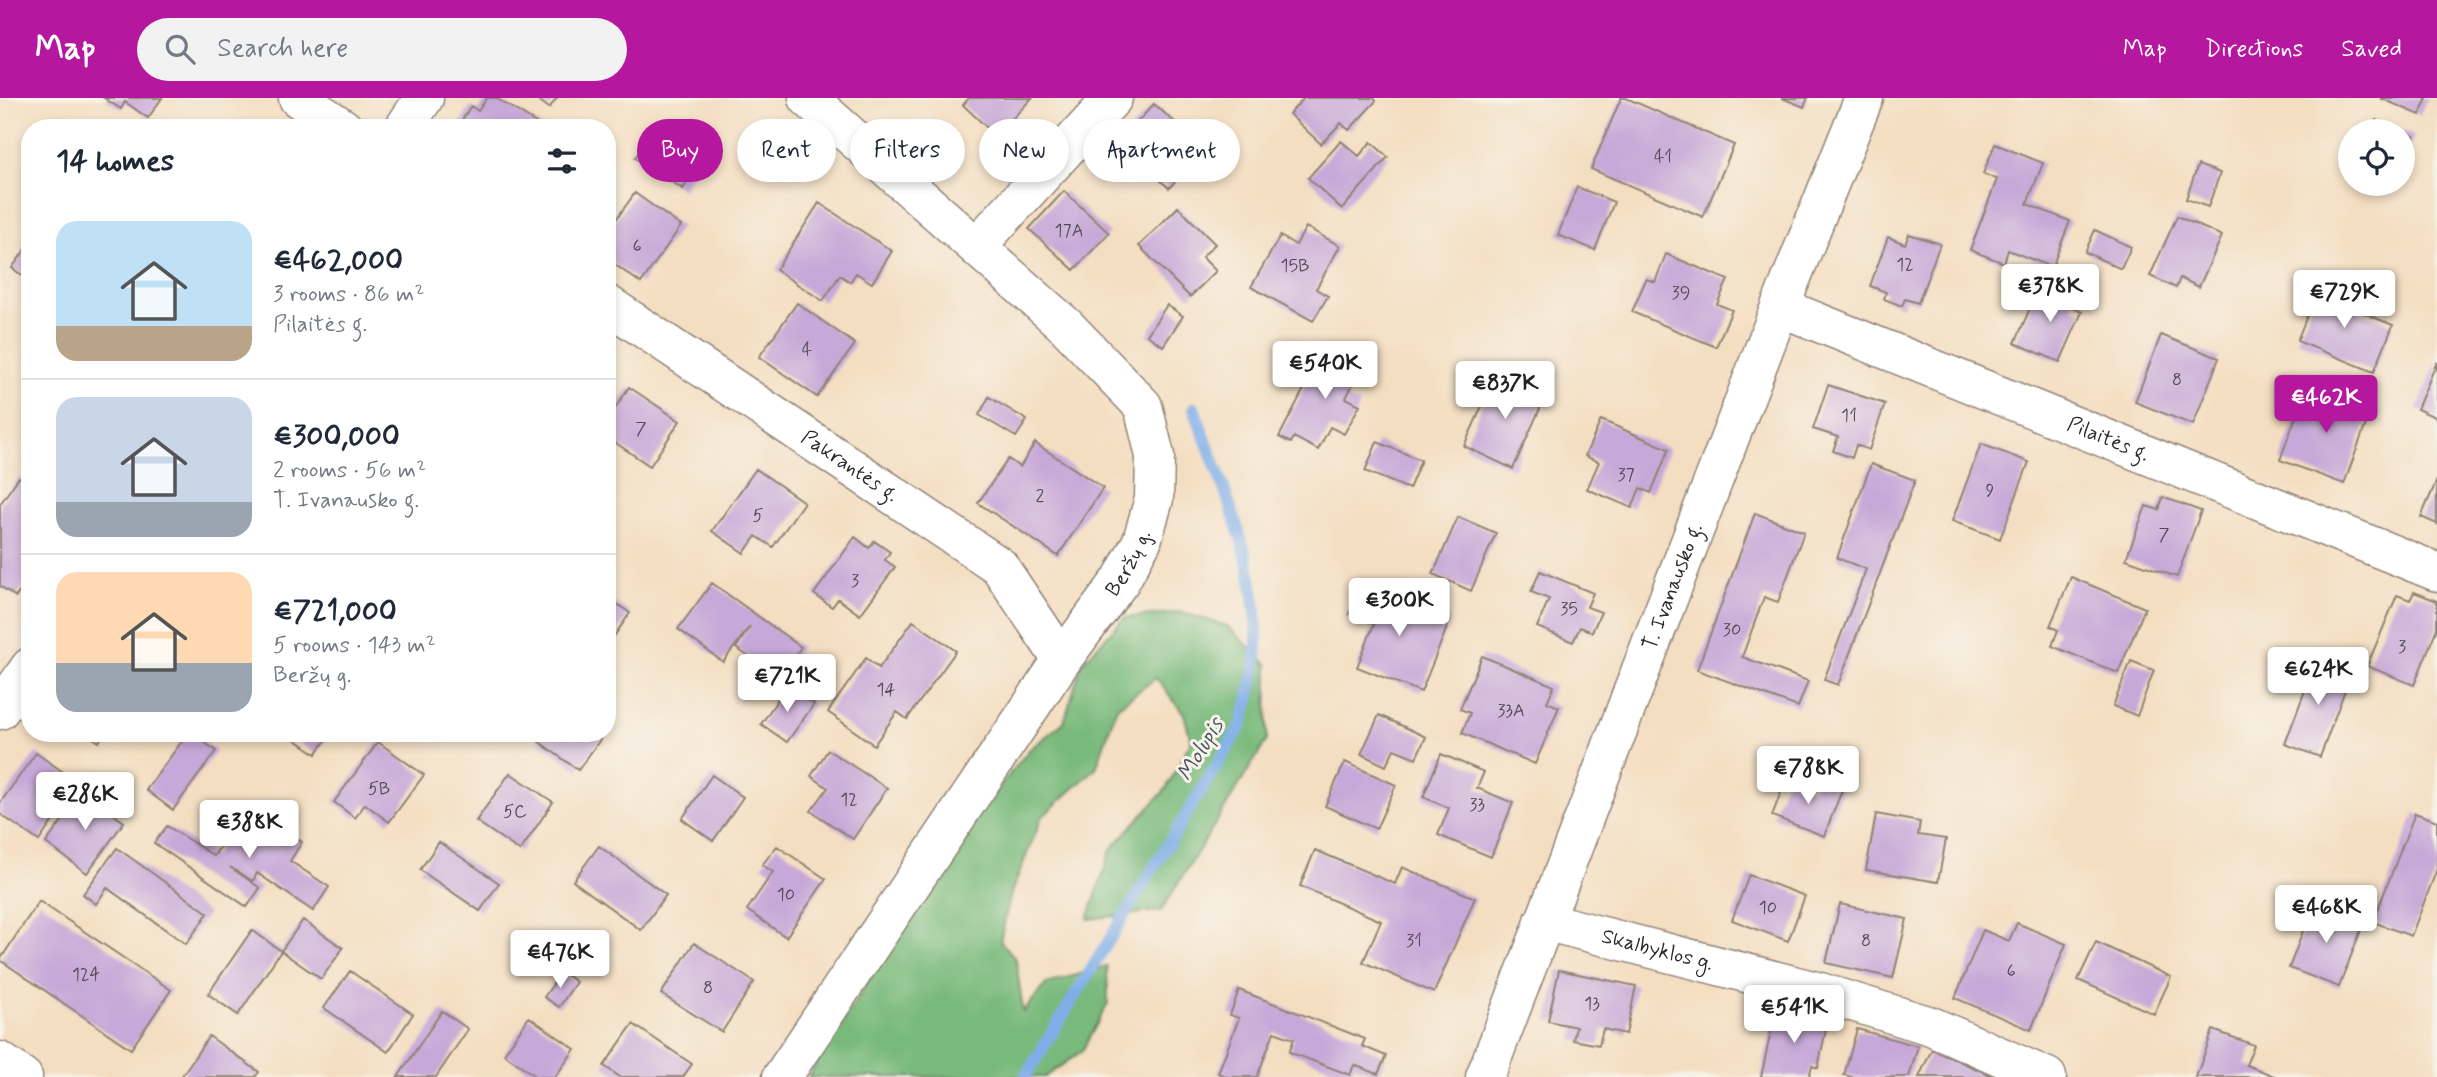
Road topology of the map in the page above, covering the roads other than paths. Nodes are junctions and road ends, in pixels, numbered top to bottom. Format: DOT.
graph roads {
  1 [pos="298,98"];
  2 [pos="424,98"];
  3 [pos="807,98"];
  4 [pos="1114,98"];
  5 [pos="1864,98"];
  6 [pos="330,119"];
  7 [pos="410,119"];
  8 [pos="977,246"];
  9 [pos="1780,307"];
  10 [pos="616,310"];
  11 [pos="2437,572"];
  12 [pos="1062,660"];
  13 [pos="21,680"];
  14 [pos="0,710"];
  15 [pos="1544,921"];
  16 [pos="0,1061"];
  17 [pos="23,1077"];
  18 [pos="782,1077"];
  19 [pos="1485,1077"];
  20 [pos="2047,1077"];
  1 -- 6 [label="street"];
  2 -- 7 [label="street"];
  3 -- 8 [label="street, Beržų g."];
  4 -- 8 [label="street"];
  5 -- 9 [label="street, T. Ivanausko g."];
  8 -- 12 [label="street, Beržų g."];
  9 -- 11 [label="street, Pilaitės g."];
  9 -- 15 [label="street, T. Ivanausko g."];
  10 -- 12 [label="street, Pakrantės g."];
  12 -- 18 [label="street, Beržų g."];
  13 -- 14 [label="street"];
  15 -- 19 [label="street, T. Ivanausko g."];
  15 -- 20 [label="street, Skalbyklos g."];
  16 -- 17 [label="street"];
}
